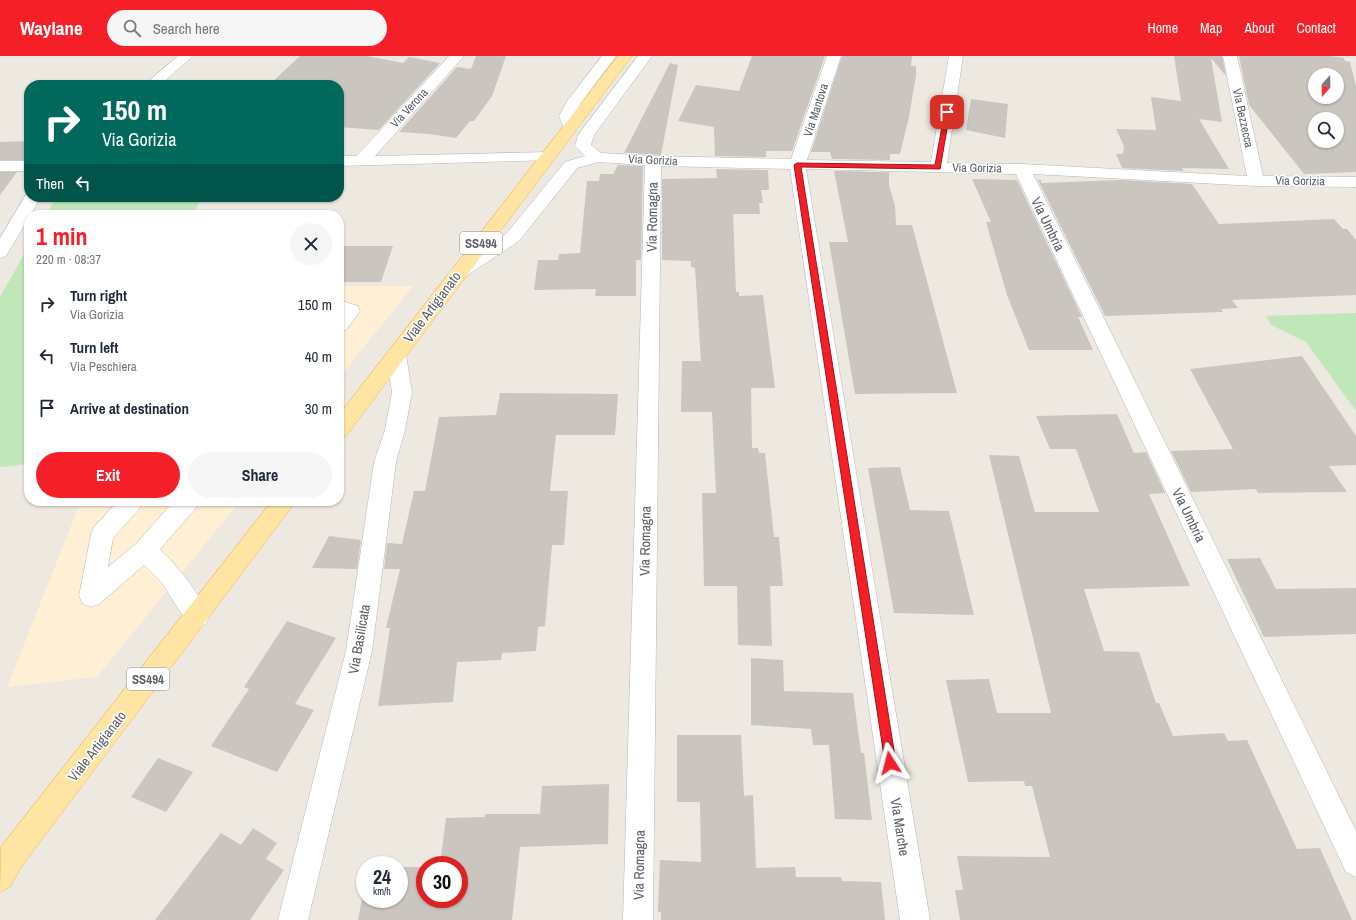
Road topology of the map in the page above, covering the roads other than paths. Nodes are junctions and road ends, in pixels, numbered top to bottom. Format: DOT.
graph roads {
  1 [pos="186,56"];
  2 [pos="457,56"];
  3 [pos="609,56"];
  4 [pos="626,56"];
  5 [pos="646,56"];
  6 [pos="834,56"];
  7 [pos="956,56"];
  8 [pos="1230,56"];
  9 [pos="157,80"];
  10 [pos="570,128"];
  11 [pos="548,157"];
  12 [pos="597,157"];
  13 [pos="344,161"];
  14 [pos="361,161"];
  15 [pos="653,161"];
  16 [pos="797,165"];
  17 [pos="0,166"];
  18 [pos="24,166"];
  19 [pos="938,168"];
  20 [pos="1022,169"];
  21 [pos="1256,181"];
  22 [pos="1356,182"];
  23 [pos="24,212"];
  24 [pos="0,252"];
  25 [pos="457,274"];
  26 [pos="344,309"];
  27 [pos="344,319"];
  28 [pos="396,355"];
  29 [pos="344,423"];
  30 [pos="127,506"];
  31 [pos="184,506"];
  32 [pos="281,506"];
  33 [pos="145,550"];
  34 [pos="197,616"];
  35 [pos="1356,862"];
  36 [pos="4,867"];
  37 [pos="293,920"];
  38 [pos="638,920"];
  39 [pos="915,920"];
  1 -- 9 [label="street"];
  2 -- 14 [label="street, Via Verona"];
  3 -- 10 [label="street"];
  4 -- 10 [label="main road, Viale Artigianato / SS494"];
  5 -- 12 [label="street"];
  6 -- 16 [label="street, Via Mantova"];
  7 -- 19 [label="street"];
  8 -- 21 [label="street, Via Bezzecca"];
  10 -- 11 [label="main road, Viale Artigianato / SS494"];
  11 -- 14 [label="street"];
  11 -- 25 [label="main road, Viale Artigianato / SS494"];
  12 -- 15 [label="street, Via Gorizia"];
  12 -- 25 [label="street"];
  13 -- 14 [label="street"];
  15 -- 16 [label="street, Via Gorizia"];
  15 -- 38 [label="street, Via Romagna"];
  16 -- 19 [label="street, Via Gorizia"];
  16 -- 39 [label="street, Via Marche"];
  17 -- 18 [label="street"];
  19 -- 20 [label="street, Via Gorizia"];
  20 -- 21 [label="street, Via Gorizia"];
  20 -- 35 [label="street, Via Umbria"];
  21 -- 22 [label="street, Via Gorizia"];
  23 -- 24 [label="street"];
  25 -- 28 [label="main road, Viale Artigianato / SS494"];
  26 -- 27 [label="street"];
  28 -- 29 [label="main road, Viale Artigianato / SS494"];
  28 -- 37 [label="street, Via Basilicata"];
  30 -- 33 [label="street"];
  31 -- 33 [label="street"];
  32 -- 34 [label="main road, Viale Artigianato / SS494"];
  33 -- 34 [label="street"];
  34 -- 36 [label="main road, Viale Artigianato / SS494"];
}
